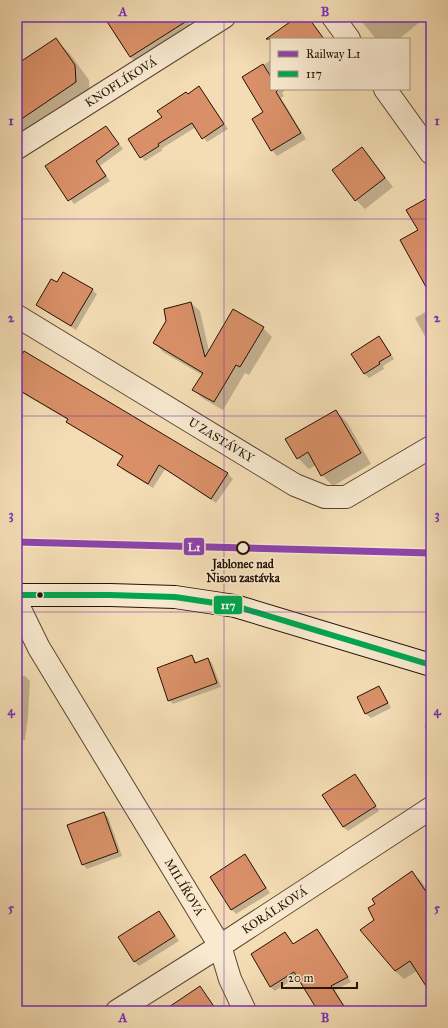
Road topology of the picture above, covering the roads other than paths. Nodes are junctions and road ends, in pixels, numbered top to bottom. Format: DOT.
graph roads {
  1 [pos="224,17"];
  2 [pos="334,17"];
  3 [pos="348,38"];
  4 [pos="386,90"];
  5 [pos="17,148"];
  6 [pos="431,153"];
  7 [pos="17,316"];
  8 [pos="431,447"];
  9 [pos="17,595"];
  10 [pos="17,603"];
  11 [pos="431,666"];
  12 [pos="431,808"];
  13 [pos="220,946"];
  14 [pos="117,1011"];
  15 [pos="245,1011"];
  1 -- 5 [label="street, KNOFLÍKOVÁ"];
  2 -- 3 [label="street"];
  4 -- 6 [label="street"];
  7 -- 8 [label="street, U ZASTÁVKY"];
  9 -- 11 [label="street"];
  10 -- 13 [label="street, MILÍŘOVÁ"];
  12 -- 13 [label="street, KORÁLKOVÁ"];
  13 -- 14 [label="street, KORÁLKOVÁ"];
  13 -- 15 [label="street, MILÍŘOVÁ"];
}
